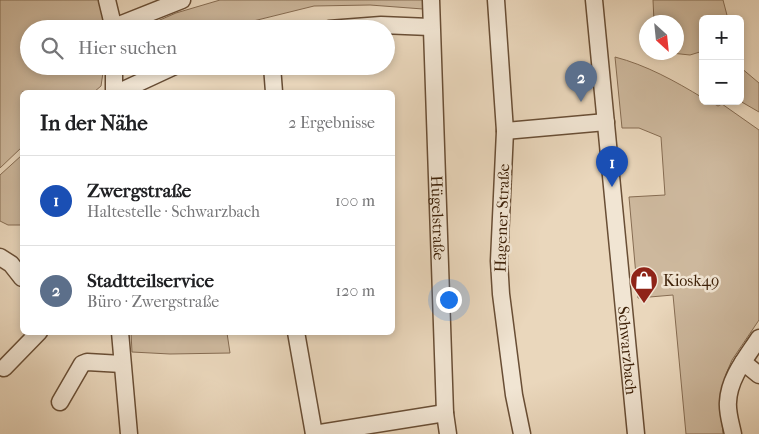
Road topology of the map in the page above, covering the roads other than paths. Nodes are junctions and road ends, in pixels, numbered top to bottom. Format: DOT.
graph roads {
  1 [pos="107,0"];
  2 [pos="182,0"];
  3 [pos="430,0"];
  4 [pos="496,0"];
  5 [pos="594,0"];
  6 [pos="112,20"];
  7 [pos="133,20"];
  8 [pos="395,26"];
  9 [pos="430,27"];
  10 [pos="114,75"];
  11 [pos="156,75"];
  12 [pos="273,75"];
  13 [pos="114,90"];
  14 [pos="123,90"];
  15 [pos="274,90"];
  16 [pos="606,122"];
  17 [pos="506,131"];
  18 [pos="0,257"];
  19 [pos="20,275"];
  20 [pos="36,335"];
  21 [pos="120,335"];
  22 [pos="297,335"];
  23 [pos="759,338"];
  24 [pos="743,362"];
  25 [pos="122,364"];
  26 [pos="4,368"];
  27 [pos="759,375"];
  28 [pos="60,402"];
  29 [pos="445,413"];
  30 [pos="129,434"];
  31 [pos="314,434"];
  32 [pos="448,434"];
  33 [pos="522,434"];
  34 [pos="636,434"];
  35 [pos="733,434"];
  1 -- 6 [label="street"];
  2 -- 7 [label="street"];
  3 -- 9 [label="street, Hügelstraße"];
  4 -- 17 [label="street, Hagener Straße"];
  5 -- 16 [label="street, Schwarzbach"];
  8 -- 9 [label="street"];
  9 -- 29 [label="street, Hügelstraße"];
  10 -- 13 [label="street"];
  11 -- 14 [label="street"];
  12 -- 15 [label="street"];
  16 -- 17 [label="street"];
  16 -- 34 [label="street, Schwarzbach"];
  17 -- 33 [label="street, Hagener Straße"];
  18 -- 19 [label="street"];
  20 -- 26 [label="street"];
  21 -- 25 [label="street"];
  22 -- 31 [label="street"];
  23 -- 24 [label="street"];
  24 -- 27 [label="street"];
  24 -- 35 [label="street"];
  25 -- 28 [label="street"];
  25 -- 30 [label="street"];
  29 -- 31 [label="street"];
  29 -- 32 [label="street, Hügelstraße"];
}
